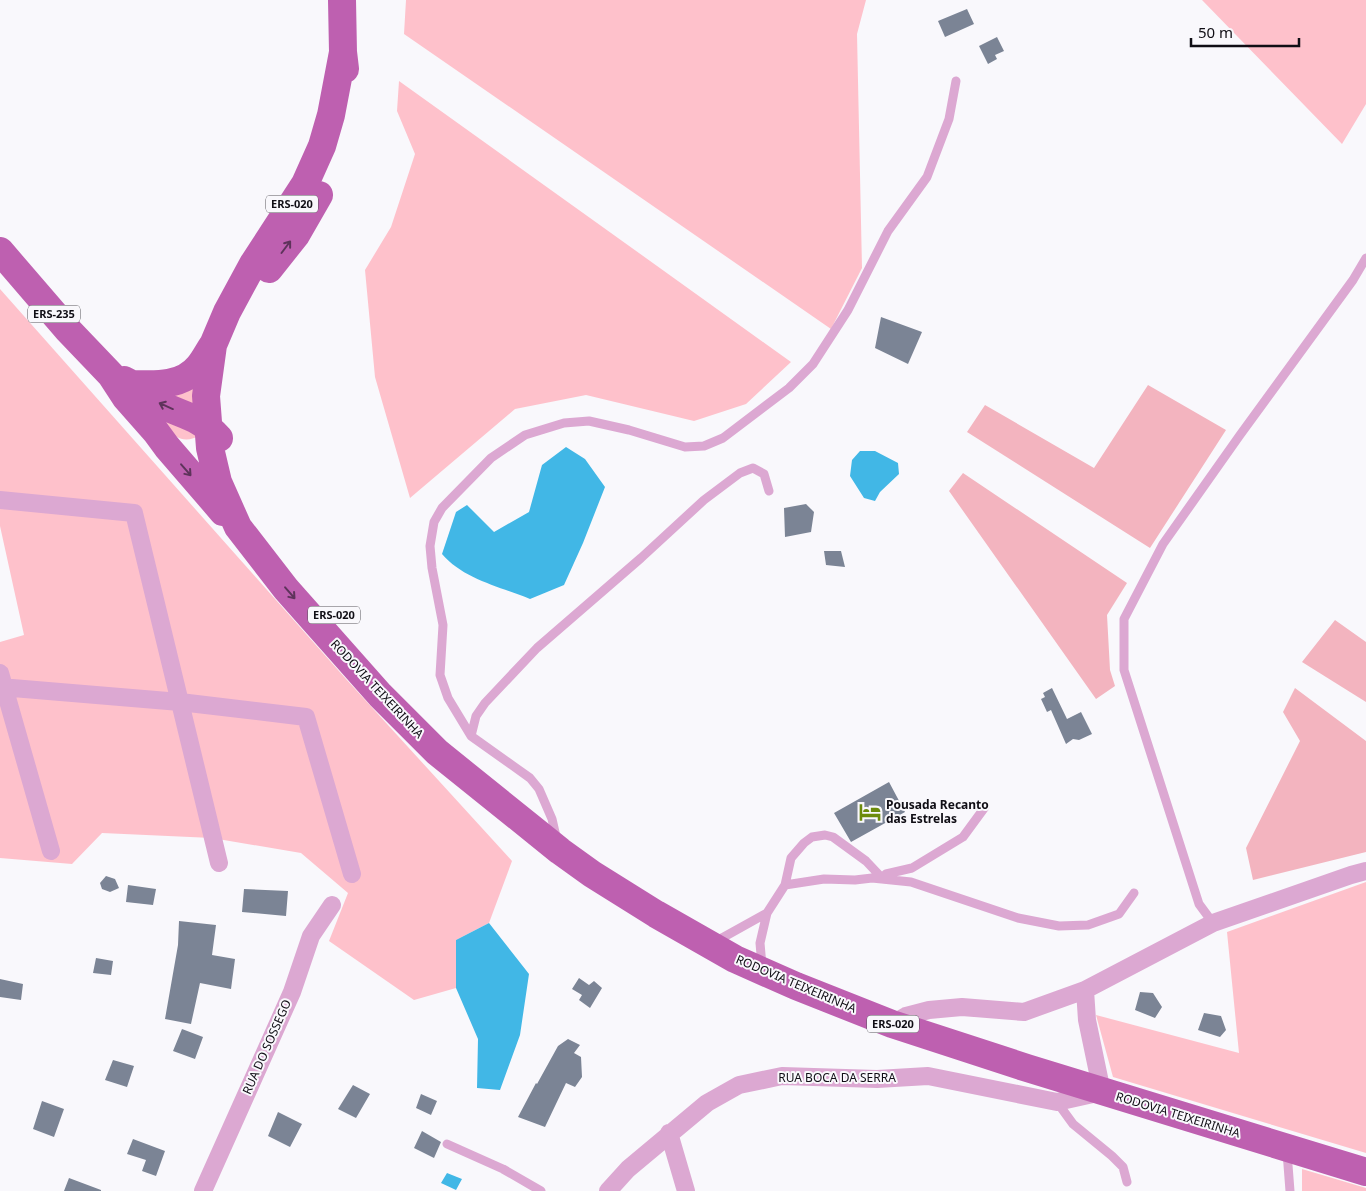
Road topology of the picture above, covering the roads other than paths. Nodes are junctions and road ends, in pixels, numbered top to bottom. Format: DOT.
graph roads {
  1 [pos="342,0"];
  2 [pos="343,52"];
  3 [pos="956,81"];
  4 [pos="0,251"];
  5 [pos="1366,258"];
  6 [pos="213,345"];
  7 [pos="122,380"];
  8 [pos="156,432"];
  9 [pos="216,436"];
  10 [pos="769,491"];
  11 [pos="0,500"];
  12 [pos="238,527"];
  13 [pos="1,682"];
  14 [pos="180,702"];
  15 [pos="471,736"];
  16 [pos="467,775"];
  17 [pos="985,807"];
  18 [pos="51,851"];
  19 [pos="560,851"];
  20 [pos="219,863"];
  21 [pos="1366,872"];
  22 [pos="352,874"];
  23 [pos="882,878"];
  24 [pos="784,885"];
  25 [pos="1134,893"];
  26 [pos="332,904"];
  27 [pos="767,913"];
  28 [pos="1213,923"];
  29 [pos="708,943"];
  30 [pos="762,971"];
  31 [pos="1085,990"];
  32 [pos="892,1024"];
  33 [pos="1102,1092"];
  34 [pos="1057,1102"];
  35 [pos="669,1133"];
  36 [pos="447,1144"];
  37 [pos="1286,1147"];
  38 [pos="1366,1172"];
  39 [pos="1127,1182"];
  40 [pos="203,1191"];
  41 [pos="542,1191"];
  42 [pos="608,1191"];
  43 [pos="686,1191"];
  44 [pos="1290,1191"];
  1 -- 2 [label="main road, RODOVIA TEIXEIRINHA / ERS-020"];
  2 -- 6 [label="main road, RODOVIA TEIXEIRINHA / ERS-020"];
  9 -- 2 [label="main road, RODOVIA TEIXEIRINHA / ERS-020, one-way"];
  3 -- 15 [label="lane"];
  4 -- 7 [label="main road, ERS-235"];
  5 -- 28 [label="lane"];
  6 -- 7 [label="main road"];
  6 -- 9 [label="main road, RODOVIA TEIXEIRINHA / ERS-020"];
  7 -- 8 [label="main road, ERS-235"];
  9 -- 7 [label="main road, ERS-235, one-way"];
  8 -- 9 [label="main road"];
  8 -- 12 [label="main road, ERS-235, one-way"];
  9 -- 12 [label="main road, RODOVIA TEIXEIRINHA / ERS-020"];
  9 -- 16 [label="main road, RODOVIA TEIXEIRINHA / ERS-020"];
  10 -- 15 [label="lane"];
  11 -- 14 [label="street"];
  12 -- 16 [label="main road, RODOVIA TEIXEIRINHA / ERS-020, one-way"];
  13 -- 14 [label="street"];
  13 -- 18 [label="street"];
  14 -- 20 [label="street"];
  14 -- 22 [label="street"];
  15 -- 19 [label="lane"];
  16 -- 19 [label="main road, RODOVIA TEIXEIRINHA / ERS-020"];
  17 -- 23 [label="lane"];
  19 -- 29 [label="main road, RODOVIA TEIXEIRINHA / ERS-020"];
  21 -- 28 [label="street"];
  23 -- 24 [label="lane"];
  23 -- 24 [label="lane"];
  23 -- 25 [label="lane"];
  24 -- 27 [label="lane"];
  26 -- 40 [label="street, RUA DO SOSSEGO"];
  27 -- 29 [label="lane"];
  27 -- 30 [label="lane"];
  28 -- 31 [label="street"];
  29 -- 30 [label="main road, RODOVIA TEIXEIRINHA / ERS-020"];
  30 -- 32 [label="main road, RODOVIA TEIXEIRINHA / ERS-020"];
  31 -- 32 [label="street"];
  31 -- 33 [label="street"];
  32 -- 33 [label="main road, RODOVIA TEIXEIRINHA / ERS-020"];
  33 -- 34 [label="street, RUA BOCA DA SERRA"];
  33 -- 37 [label="main road, RODOVIA TEIXEIRINHA / ERS-020"];
  34 -- 35 [label="street, RUA BOCA DA SERRA"];
  34 -- 39 [label="lane"];
  35 -- 42 [label="street, RUA BOCA DA SERRA"];
  35 -- 43 [label="street"];
  36 -- 41 [label="lane"];
  37 -- 38 [label="main road, RODOVIA TEIXEIRINHA / ERS-020"];
  37 -- 44 [label="lane"];
}
